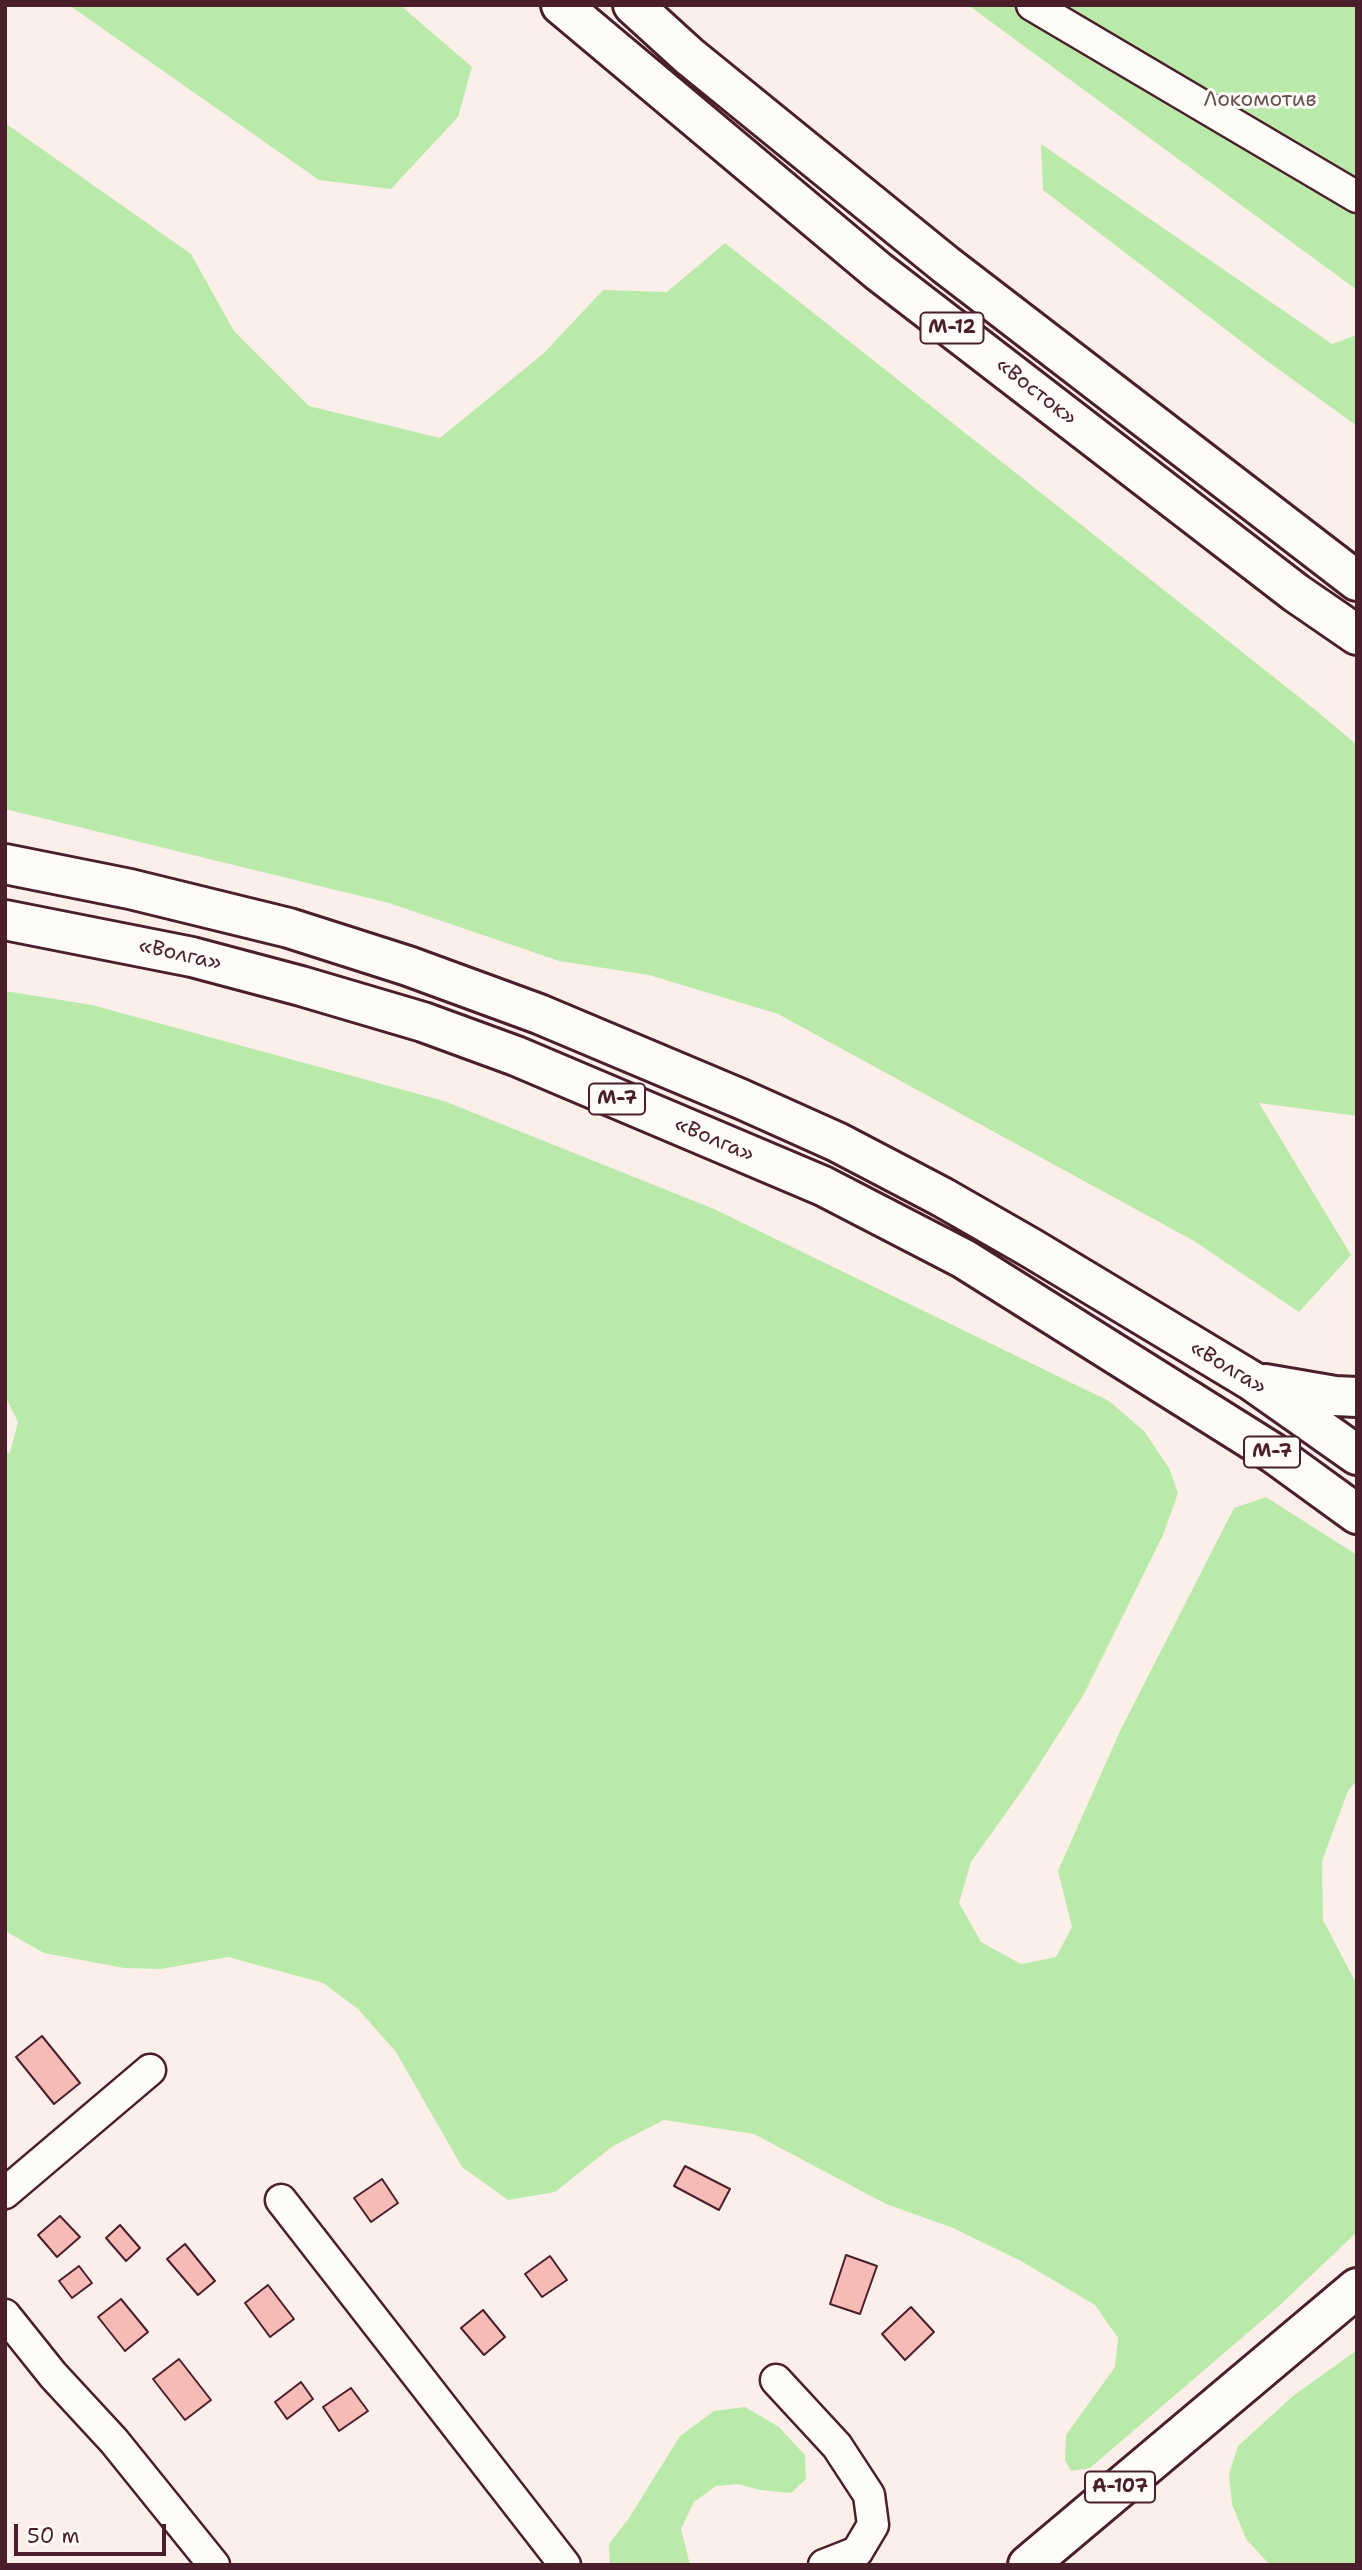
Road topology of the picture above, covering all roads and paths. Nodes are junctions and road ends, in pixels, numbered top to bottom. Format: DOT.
graph roads {
  1 [pos="561,5"];
  2 [pos="633,5"];
  3 [pos="1032,5"];
  4 [pos="1357,197"];
  5 [pos="1357,581"];
  6 [pos="1357,635"];
  7 [pos="5,864"];
  8 [pos="5,920"];
  9 [pos="1252,1381"];
  10 [pos="1357,1397"];
  11 [pos="1357,1455"];
  12 [pos="1357,1514"];
  13 [pos="150,2070"];
  14 [pos="5,2193"];
  15 [pos="281,2200"];
  16 [pos="1357,2288"];
  17 [pos="5,2315"];
  18 [pos="776,2380"];
  19 [pos="214,2565"];
  20 [pos="565,2565"];
  21 [pos="824,2565"];
  22 [pos="1028,2565"];
  1 -- 6 [label="main road, «Восток» / М-12"];
  2 -- 5 [label="main road, М-12"];
  3 -- 4 [label="street"];
  7 -- 9 [label="main road, «Волга» / М-7"];
  8 -- 12 [label="main road, «Волга» / М-7"];
  9 -- 10 [label="main road"];
  9 -- 11 [label="main road, «Волга» / М-7"];
  13 -- 14 [label="street"];
  15 -- 20 [label="street"];
  16 -- 22 [label="main road, А-107"];
  17 -- 19 [label="street"];
  18 -- 21 [label="street"];
}
